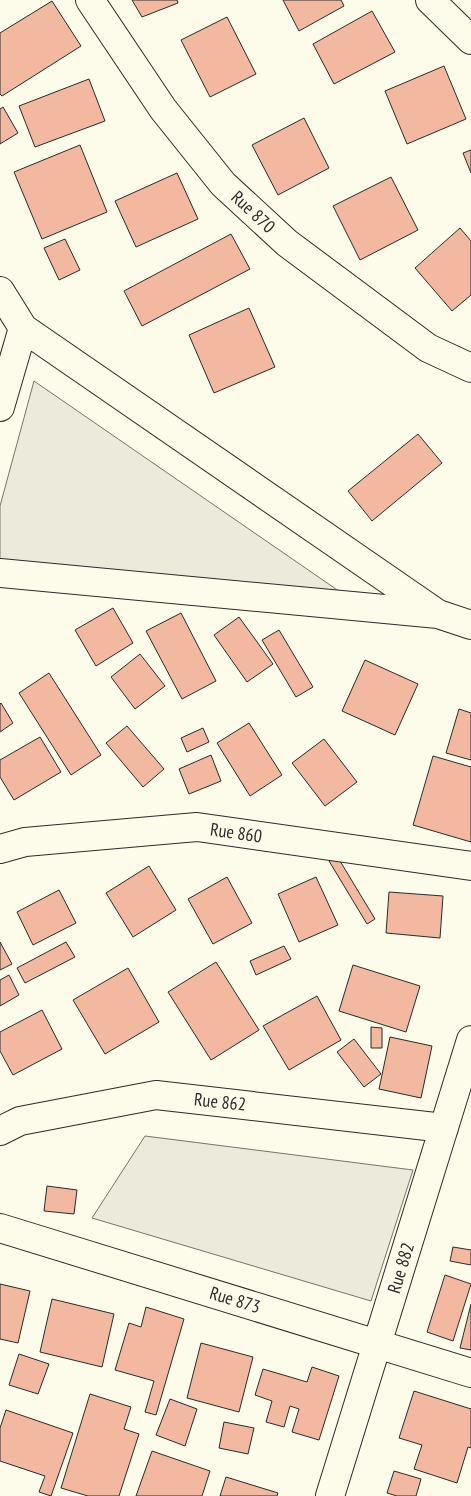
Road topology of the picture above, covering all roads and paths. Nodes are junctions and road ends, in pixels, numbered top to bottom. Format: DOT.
graph roads {
  1 [pos="90,0"];
  2 [pos="430,0"];
  3 [pos="471,40"];
  4 [pos="0,291"];
  5 [pos="23,328"];
  6 [pos="471,368"];
  7 [pos="0,407"];
  8 [pos="0,573"];
  9 [pos="438,614"];
  10 [pos="471,625"];
  11 [pos="0,849"];
  12 [pos="471,866"];
  13 [pos="471,1040"];
  14 [pos="444,1128"];
  15 [pos="0,1130"];
  16 [pos="0,1228"];
  17 [pos="377,1344"];
  18 [pos="471,1373"];
  19 [pos="330,1496"];
  1 -- 6 [label="street, Rue 870"];
  2 -- 3 [label="street"];
  4 -- 5 [label="street"];
  5 -- 7 [label="street"];
  5 -- 9 [label="street"];
  8 -- 9 [label="street"];
  9 -- 10 [label="street"];
  11 -- 12 [label="street, Rue 860"];
  13 -- 14 [label="street, Rue 882"];
  14 -- 15 [label="street, Rue 862"];
  14 -- 17 [label="street, Rue 882"];
  16 -- 17 [label="street, Rue 873"];
  17 -- 18 [label="street, Rue 873"];
  17 -- 19 [label="street, Rue 882"];
}
